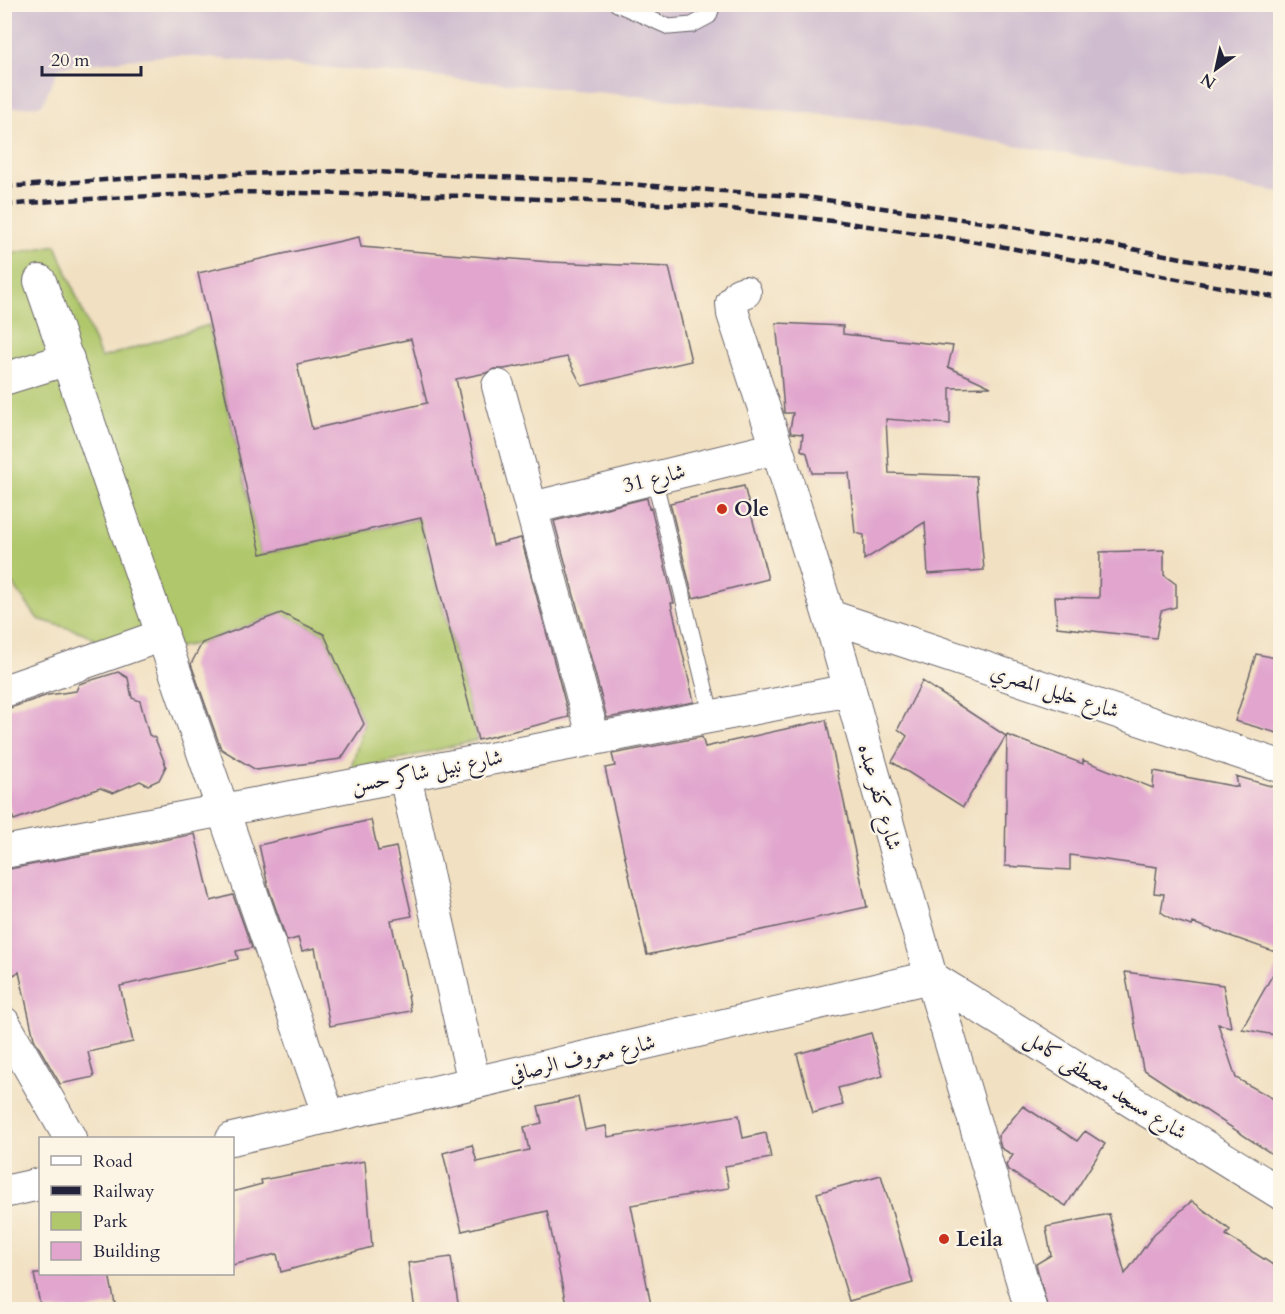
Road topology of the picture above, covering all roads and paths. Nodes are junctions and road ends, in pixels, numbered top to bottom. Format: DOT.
graph roads {
  1 [pos="617,4"];
  2 [pos="714,4"];
  3 [pos="40,281"];
  4 [pos="745,292"];
  5 [pos="68,359"];
  6 [pos="4,379"];
  7 [pos="498,386"];
  8 [pos="777,448"];
  9 [pos="654,478"];
  10 [pos="532,508"];
  11 [pos="829,616"];
  12 [pos="163,635"];
  13 [pos="850,690"];
  14 [pos="4,691"];
  15 [pos="712,717"];
  16 [pos="594,739"];
  17 [pos="1281,766"];
  18 [pos="405,776"];
  19 [pos="223,810"];
  20 [pos="4,852"];
  21 [pos="931,977"];
  22 [pos="4,1023"];
  23 [pos="474,1083"];
  24 [pos="329,1117"];
  25 [pos="69,1137"];
  26 [pos="234,1139"];
  27 [pos="39,1184"];
  28 [pos="4,1192"];
  29 [pos="1281,1193"];
  30 [pos="1023,1308"];
  1 -- 2 [label="lane"];
  3 -- 5 [label="street"];
  4 -- 8 [label="street, شارع كفر عبده"];
  5 -- 6 [label="street"];
  5 -- 12 [label="street"];
  7 -- 10 [label="street"];
  8 -- 9 [label="street, شارع 31"];
  8 -- 11 [label="street, شارع كفر عبده"];
  9 -- 10 [label="street, شارع 31"];
  9 -- 15 [label="lane"];
  10 -- 16 [label="street"];
  11 -- 13 [label="street, شارع كفر عبده"];
  11 -- 17 [label="street, شارع خليل المصري"];
  12 -- 14 [label="street"];
  12 -- 19 [label="street"];
  13 -- 15 [label="street, شارع نبيل شاكر حسن"];
  13 -- 21 [label="street, شارع كفر عبده"];
  15 -- 16 [label="street, شارع نبيل شاكر حسن"];
  16 -- 18 [label="street, شارع نبيل شاكر حسن"];
  18 -- 19 [label="street, شارع نبيل شاكر حسن"];
  18 -- 23 [label="street"];
  19 -- 20 [label="street, شارع نبيل شاكر حسن"];
  19 -- 24 [label="street"];
  21 -- 23 [label="street, شارع معروف الرصافي"];
  21 -- 29 [label="street, شارع مسجد مصطفى كامل"];
  21 -- 30 [label="street, شارع كفر عبده"];
  22 -- 25 [label="street"];
  23 -- 24 [label="street, شارع معروف الرصافي"];
  24 -- 26 [label="street, شارع معروف الرصافي"];
  27 -- 28 [label="street"];
}
